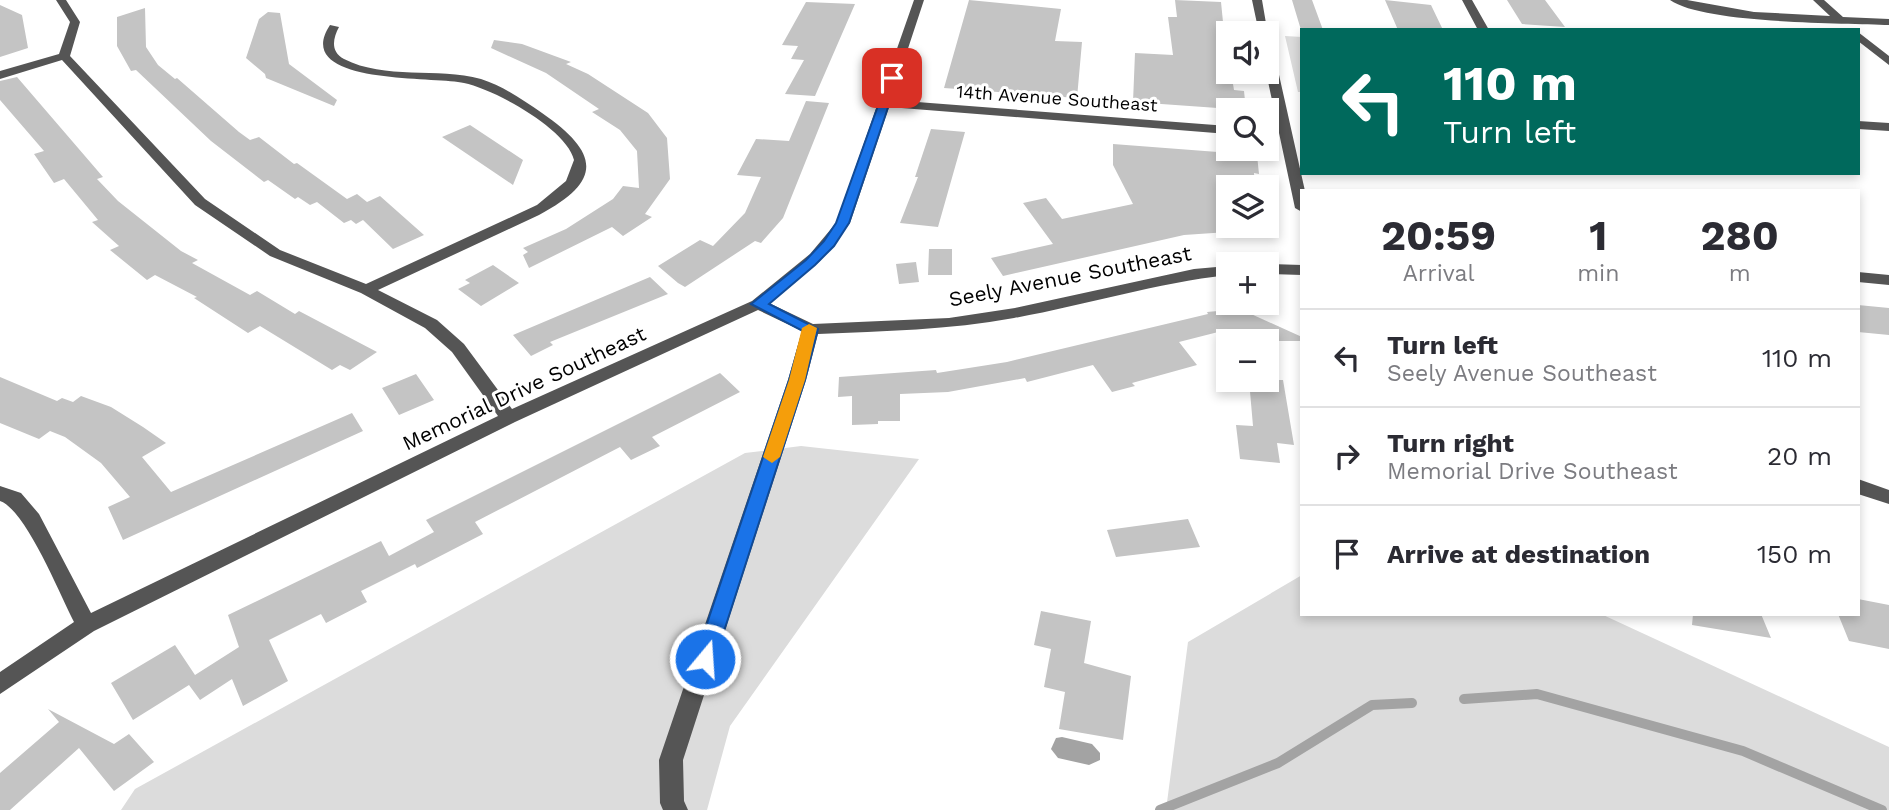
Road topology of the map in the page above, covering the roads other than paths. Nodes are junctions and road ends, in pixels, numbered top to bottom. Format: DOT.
graph roads {
  1 [pos="61,0"];
  2 [pos="919,0"];
  3 [pos="1256,0"];
  4 [pos="1467,0"];
  5 [pos="1675,0"];
  6 [pos="1818,0"];
  7 [pos="1840,19"];
  8 [pos="1261,21"];
  9 [pos="1889,22"];
  10 [pos="334,27"];
  11 [pos="1483,28"];
  12 [pos="1850,28"];
  13 [pos="1860,37"];
  14 [pos="64,56"];
  15 [pos="1889,62"];
  16 [pos="0,75"];
  17 [pos="1275,84"];
  18 [pos="883,103"];
  19 [pos="1860,125"];
  20 [pos="1889,127"];
  21 [pos="1216,129"];
  22 [pos="1279,134"];
  23 [pos="1286,135"];
  24 [pos="1300,199"];
  25 [pos="1279,269"];
  26 [pos="1300,270"];
  27 [pos="1216,272"];
  28 [pos="1860,277"];
  29 [pos="1889,280"];
  30 [pos="366,290"];
  31 [pos="758,304"];
  32 [pos="811,329"];
  33 [pos="509,418"];
  34 [pos="1860,487"];
  35 [pos="0,493"];
  36 [pos="1889,497"];
  37 [pos="86,625"];
  38 [pos="0,684"];
  39 [pos="676,810"];
  1 -- 14 [label="street"];
  2 -- 18 [label="street, Memorial Drive Southeast"];
  3 -- 8 [label="street"];
  4 -- 11 [label="street"];
  5 -- 7 [label="street"];
  6 -- 7 [label="street"];
  7 -- 9 [label="street"];
  7 -- 12 [label="street"];
  10 -- 30 [label="street"];
  13 -- 15 [label="street"];
  14 -- 16 [label="street"];
  14 -- 30 [label="street"];
  17 -- 23 [label="street"];
  18 -- 21 [label="street, 14th Avenue Southeast"];
  18 -- 31 [label="street, Memorial Drive Southeast"];
  19 -- 20 [label="street"];
  22 -- 23 [label="street"];
  23 -- 24 [label="street"];
  25 -- 26 [label="street"];
  27 -- 32 [label="street, Seely Avenue Southeast"];
  28 -- 29 [label="street"];
  30 -- 33 [label="street"];
  31 -- 32 [label="street, Seely Avenue Southeast"];
  31 -- 33 [label="street, Memorial Drive Southeast"];
  32 -- 39 [label="street"];
  33 -- 37 [label="street, Memorial Drive Southeast"];
  34 -- 36 [label="street"];
  35 -- 37 [label="street"];
  37 -- 38 [label="street, Memorial Drive Southeast"];
}
